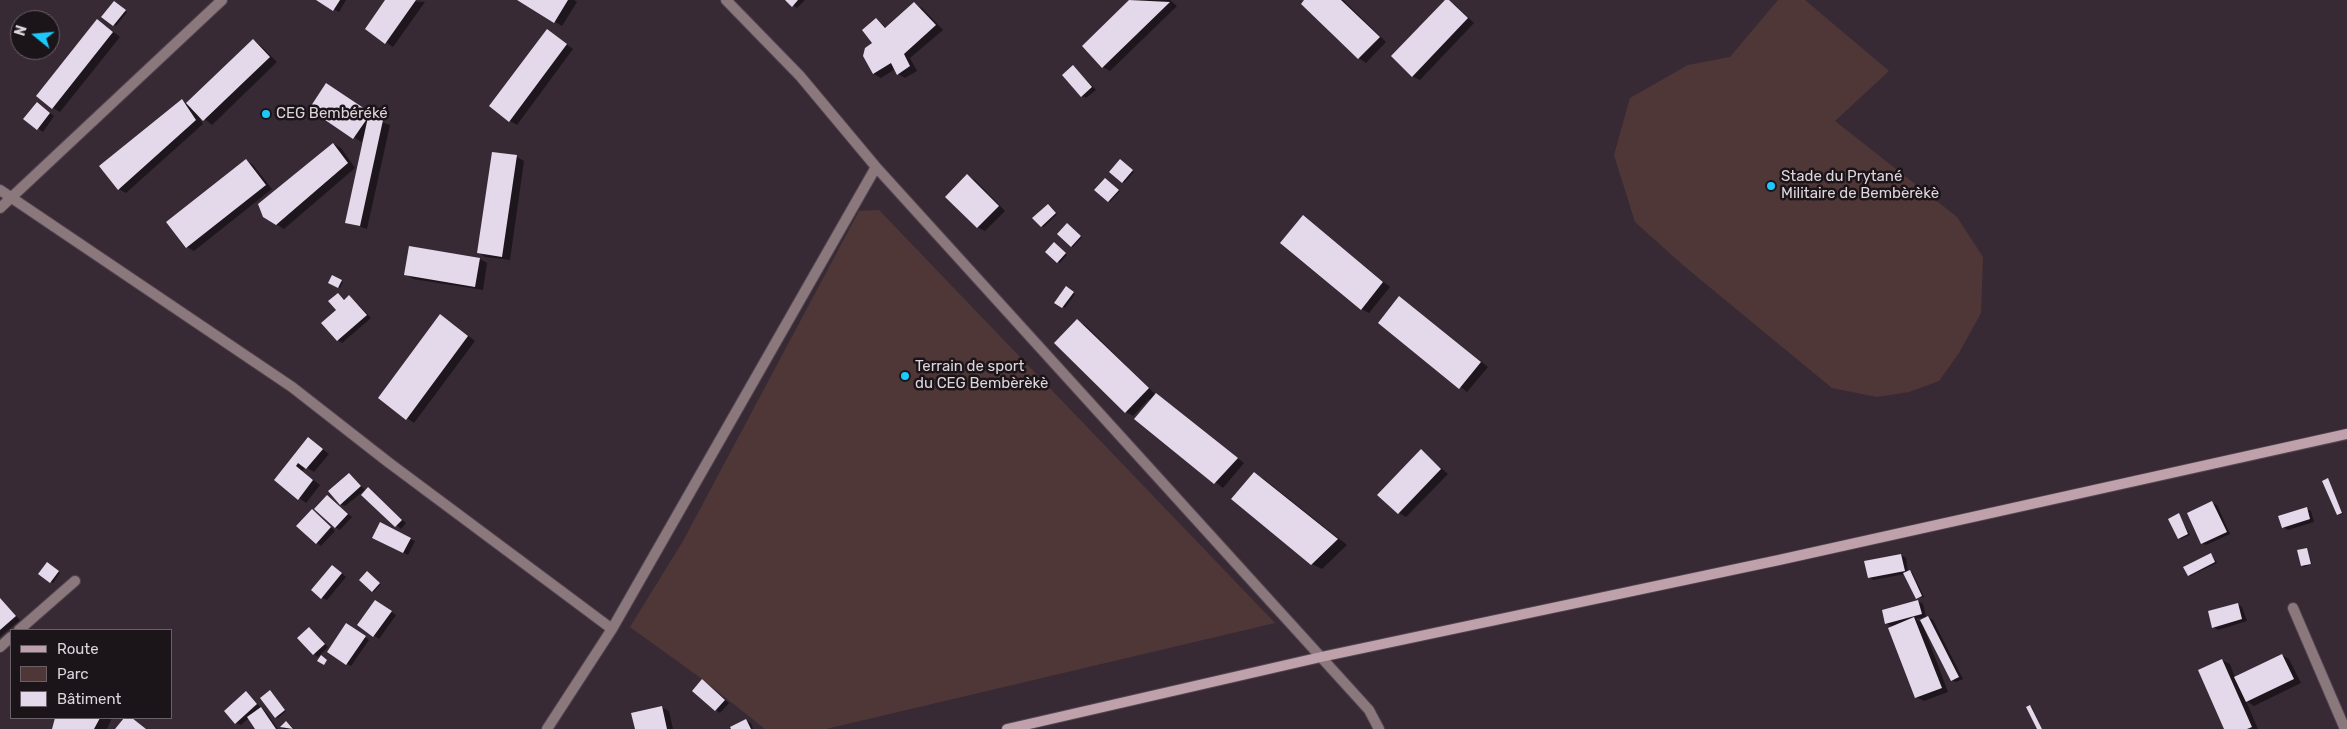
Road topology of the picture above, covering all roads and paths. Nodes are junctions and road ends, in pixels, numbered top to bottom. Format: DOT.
graph roads {
  1 [pos="222,0"];
  2 [pos="726,0"];
  3 [pos="876,167"];
  4 [pos="0,190"];
  5 [pos="10,198"];
  6 [pos="0,208"];
  7 [pos="2347,434"];
  8 [pos="75,581"];
  9 [pos="2293,608"];
  10 [pos="20,629"];
  11 [pos="612,629"];
  12 [pos="10,638"];
  13 [pos="0,646"];
  14 [pos="1321,657"];
  15 [pos="547,729"];
  16 [pos="1007,729"];
  17 [pos="1379,729"];
  18 [pos="2345,729"];
  1 -- 5 [label="street"];
  2 -- 3 [label="street"];
  3 -- 11 [label="street"];
  3 -- 14 [label="street"];
  4 -- 5 [label="street"];
  5 -- 6 [label="street"];
  5 -- 11 [label="street"];
  7 -- 14 [label="main road"];
  8 -- 10 [label="street"];
  9 -- 18 [label="street"];
  11 -- 15 [label="street"];
  12 -- 13 [label="street"];
  14 -- 16 [label="main road"];
  14 -- 17 [label="street"];
}
